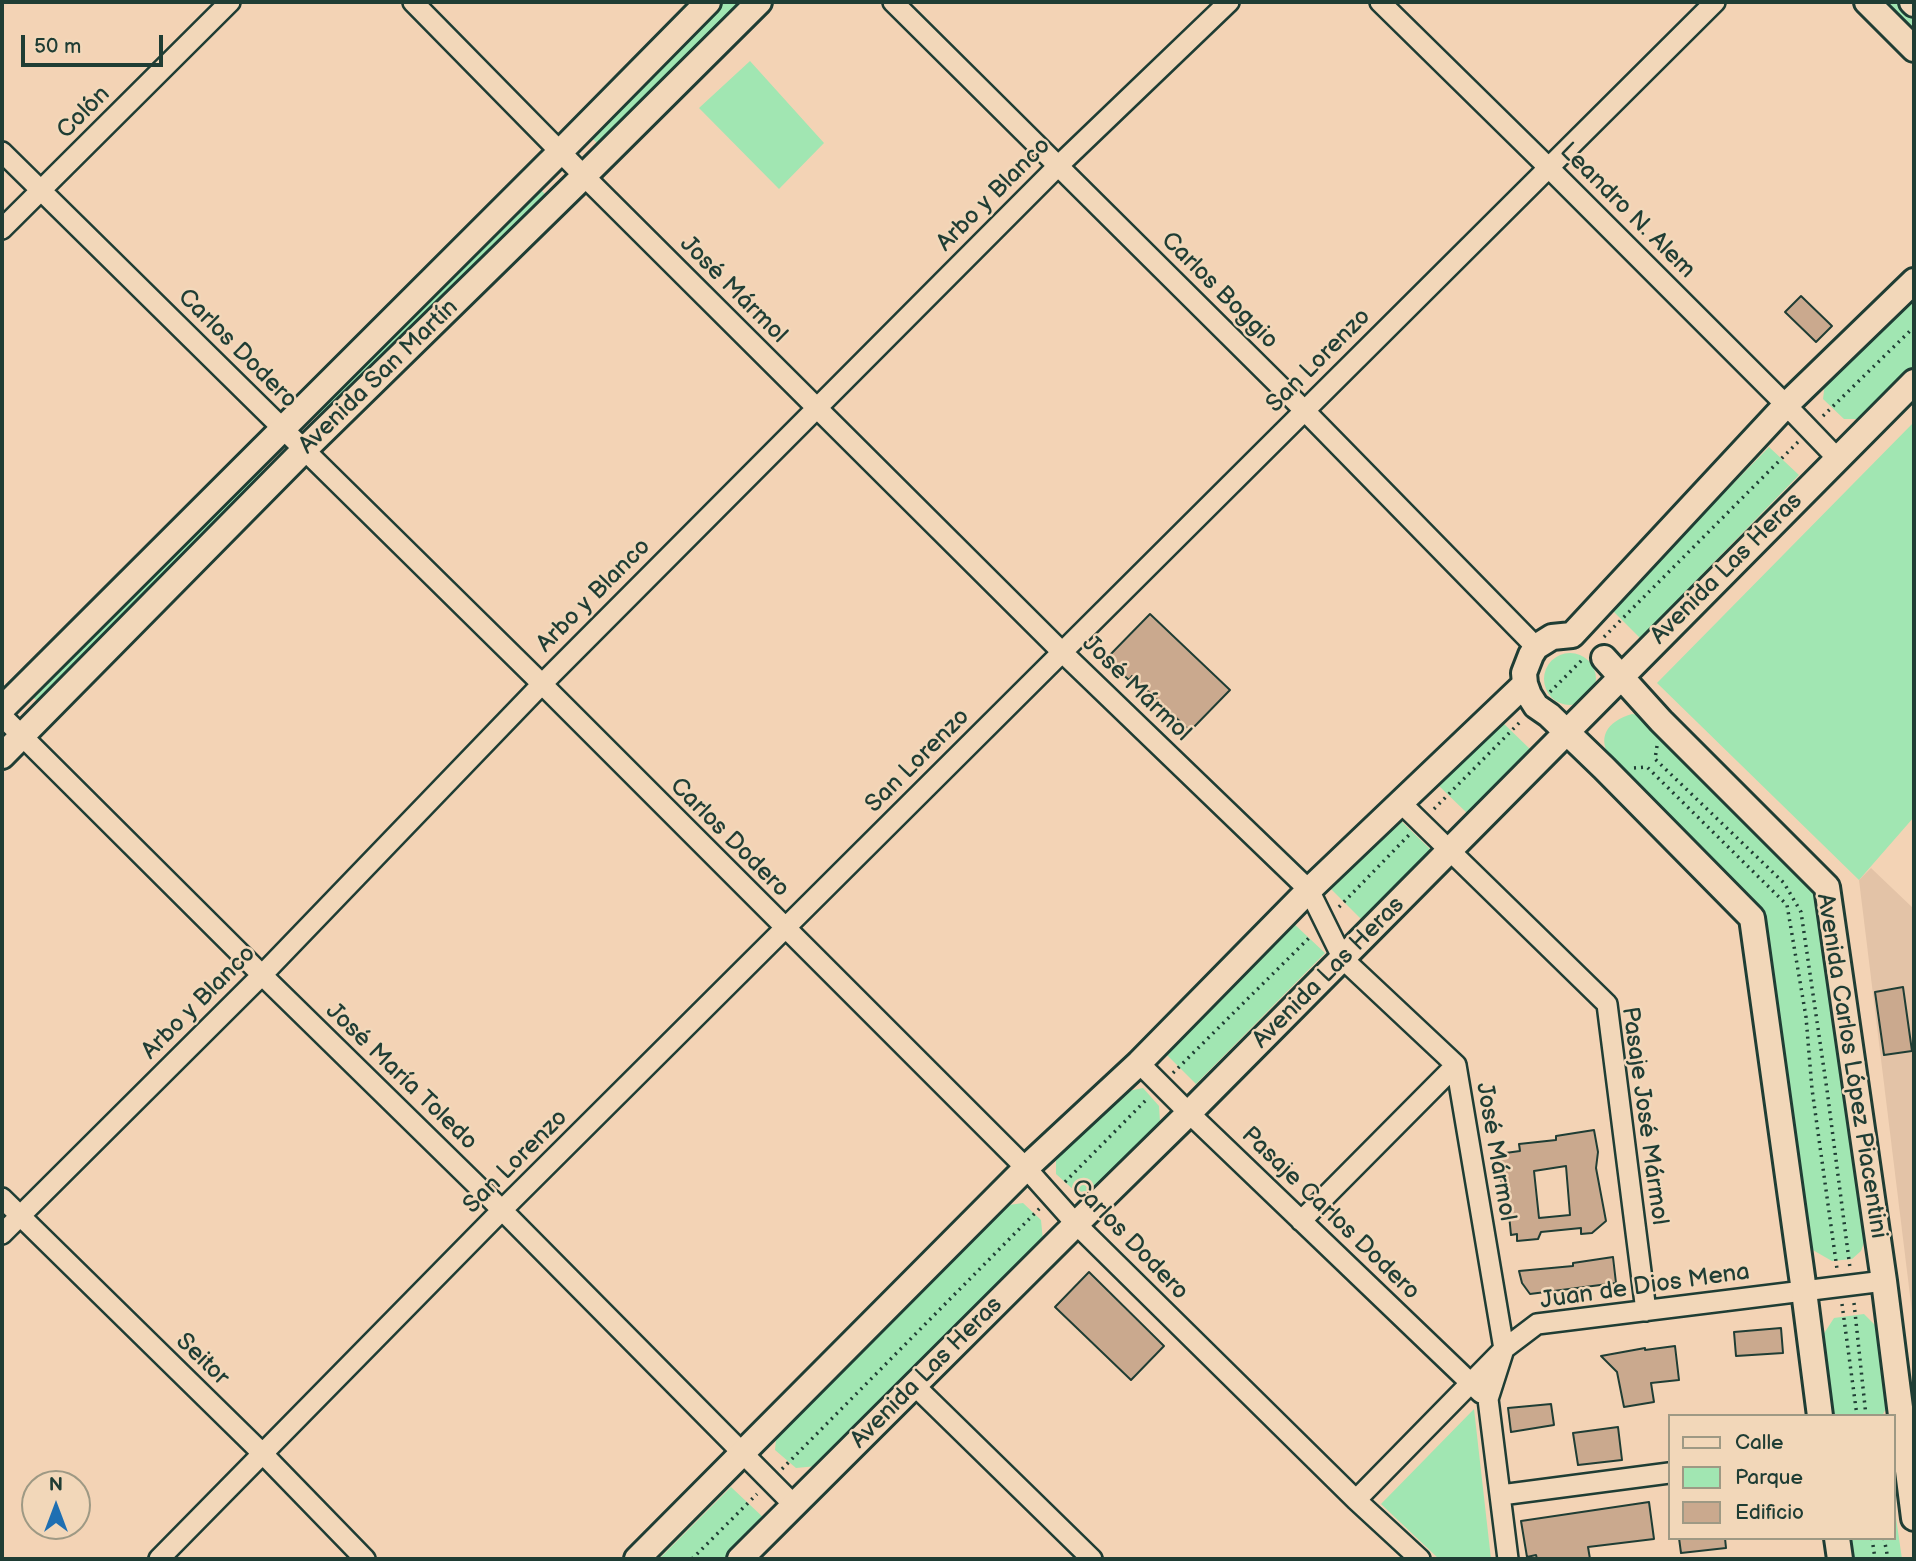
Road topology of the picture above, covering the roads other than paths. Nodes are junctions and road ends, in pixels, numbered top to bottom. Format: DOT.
graph roads {
  1 [pos="230,2"];
  2 [pos="412,2"];
  3 [pos="708,2"];
  4 [pos="759,2"];
  5 [pos="893,2"];
  6 [pos="1229,2"];
  7 [pos="1380,2"];
  8 [pos="1714,2"];
  9 [pos="1867,2"];
  10 [pos="1914,49"];
  11 [pos="2,152"];
  12 [pos="560,152"];
  13 [pos="1058,166"];
  14 [pos="1548,167"];
  15 [pos="584,176"];
  16 [pos="41,190"];
  17 [pos="2,229"];
  18 [pos="1914,281"];
  19 [pos="1914,382"];
  20 [pos="1786,405"];
  21 [pos="817,408"];
  22 [pos="1304,410"];
  23 [pos="283,428"];
  24 [pos="304,450"];
  25 [pos="1837,458"];
  26 [pos="1572,635"];
  27 [pos="1062,652"];
  28 [pos="1600,652"];
  29 [pos="1529,665"];
  30 [pos="1621,677"];
  31 [pos="541,684"];
  32 [pos="1604,695"];
  33 [pos="2,709"];
  34 [pos="1542,710"];
  35 [pos="1587,713"];
  36 [pos="2,716"];
  37 [pos="1567,733"];
  38 [pos="23,737"];
  39 [pos="2,756"];
  40 [pos="1400,802"];
  41 [pos="1450,851"];
  42 [pos="1308,890"];
  43 [pos="785,929"];
  44 [pos="1343,959"];
  45 [pos="262,975"];
  46 [pos="1139,1063"];
  47 [pos="1456,1065"];
  48 [pos="1189,1114"];
  49 [pos="1026,1168"];
  50 [pos="2,1198"];
  51 [pos="502,1210"];
  52 [pos="20,1216"];
  53 [pos="1301,1221"];
  54 [pos="1076,1224"];
  55 [pos="2,1234"];
  56 [pos="1884,1281"];
  57 [pos="1804,1291"];
  58 [pos="1646,1311"];
  59 [pos="1504,1349"];
  60 [pos="1471,1384"];
  61 [pos="914,1385"];
  62 [pos="1488,1399"];
  63 [pos="1820,1414"];
  64 [pos="1900,1444"];
  65 [pos="743,1451"];
  66 [pos="263,1454"];
  67 [pos="1668,1473"];
  68 [pos="1501,1495"];
  69 [pos="1356,1500"];
  70 [pos="794,1505"];
  71 [pos="1914,1518"];
  72 [pos="1837,1540"];
  73 [pos="159,1559"];
  74 [pos="365,1559"];
  75 [pos="637,1559"];
  76 [pos="740,1559"];
  77 [pos="1091,1559"];
  78 [pos="1420,1559"];
  79 [pos="1508,1559"];
  80 [pos="1840,1559"];
  1 -- 16 [label="street, Colón"];
  2 -- 12 [label="street, José Mármol"];
  3 -- 12 [label="main road, Avenida San Martín"];
  4 -- 15 [label="main road, Avenida San Martín"];
  5 -- 13 [label="street, Carlos Boggio"];
  6 -- 13 [label="street, Arbo y Blanco"];
  7 -- 14 [label="street, Leandro N. Alem"];
  8 -- 14 [label="street, San Lorenzo"];
  9 -- 10 [label="main road"];
  11 -- 16 [label="street, Carlos Dodero"];
  12 -- 15 [label="street, José Mármol"];
  12 -- 23 [label="main road, Avenida San Martín"];
  13 -- 21 [label="street, Arbo y Blanco"];
  13 -- 22 [label="street, Carlos Boggio"];
  14 -- 20 [label="street, Leandro N. Alem"];
  14 -- 22 [label="street, San Lorenzo"];
  15 -- 21 [label="street, José Mármol"];
  15 -- 24 [label="main road, Avenida San Martín"];
  16 -- 17 [label="street, Colón"];
  16 -- 23 [label="street, Carlos Dodero"];
  18 -- 20 [label="main road"];
  19 -- 25 [label="main road, Avenida Las Heras"];
  20 -- 25 [label="street, Leandro N. Alem"];
  20 -- 26 [label="main road"];
  21 -- 27 [label="street, José Mármol"];
  21 -- 31 [label="street, Arbo y Blanco"];
  22 -- 27 [label="street, San Lorenzo"];
  22 -- 29 [label="street, Carlos Boggio"];
  23 -- 24 [label="street, Carlos Dodero"];
  23 -- 33 [label="main road, Avenida San Martín"];
  24 -- 31 [label="street, Carlos Dodero"];
  24 -- 38 [label="main road, Avenida San Martín"];
  25 -- 30 [label="main road, Avenida Las Heras"];
  26 -- 28 [label="main road, Avenida Carlos López Piacentini"];
  26 -- 29 [label="main road"];
  27 -- 42 [label="street, José Mármol"];
  27 -- 43 [label="street, San Lorenzo"];
  28 -- 30 [label="main road, Avenida Carlos López Piacentini"];
  28 -- 32 [label="main road"];
  29 -- 34 [label="main road"];
  29 -- 40 [label="main road"];
  30 -- 32 [label="main road, Avenida Las Heras"];
  30 -- 56 [label="main road, Avenida Carlos López Piacentini"];
  31 -- 43 [label="street, Carlos Dodero"];
  31 -- 45 [label="street, Arbo y Blanco"];
  32 -- 35 [label="main road, Avenida Las Heras"];
  34 -- 35 [label="main road"];
  34 -- 37 [label="main road"];
  35 -- 37 [label="main road, Avenida Las Heras"];
  36 -- 38 [label="street, José María Toledo"];
  37 -- 41 [label="main road, Avenida Las Heras"];
  37 -- 57 [label="main road"];
  38 -- 39 [label="main road, Avenida San Martín"];
  38 -- 45 [label="street, José María Toledo"];
  40 -- 41 [label="street, Pasaje José Mármol"];
  40 -- 42 [label="main road"];
  41 -- 44 [label="main road, Avenida Las Heras"];
  41 -- 58 [label="street, Pasaje José Mármol"];
  42 -- 44 [label="street, José Mármol"];
  42 -- 46 [label="main road"];
  43 -- 49 [label="street, Carlos Dodero"];
  43 -- 51 [label="street, San Lorenzo"];
  44 -- 47 [label="street, José Mármol"];
  44 -- 48 [label="main road, Avenida Las Heras"];
  45 -- 51 [label="street, José María Toledo"];
  45 -- 52 [label="street, Arbo y Blanco"];
  46 -- 48 [label="street, Pasaje Carlos Dodero"];
  46 -- 49 [label="main road"];
  47 -- 53 [label="street"];
  47 -- 59 [label="street, José Mármol"];
  48 -- 53 [label="street, Pasaje Carlos Dodero"];
  48 -- 54 [label="main road, Avenida Las Heras"];
  49 -- 54 [label="street, Carlos Dodero"];
  49 -- 65 [label="main road"];
  50 -- 52 [label="street, Seitor"];
  51 -- 65 [label="street, José María Toledo"];
  51 -- 66 [label="street, San Lorenzo"];
  52 -- 55 [label="street, Arbo y Blanco"];
  52 -- 66 [label="street, Seitor"];
  53 -- 60 [label="street, Pasaje Carlos Dodero"];
  54 -- 61 [label="main road, Avenida Las Heras"];
  54 -- 69 [label="street, Carlos Dodero"];
  56 -- 57 [label="street, Juan de Dios Mena"];
  56 -- 64 [label="main road, Avenida Carlos López Piacentini"];
  57 -- 58 [label="street, Juan de Dios Mena"];
  57 -- 63 [label="main road"];
  58 -- 59 [label="street, Juan de Dios Mena"];
  59 -- 60 [label="street, Juan de Dios Mena"];
  59 -- 62 [label="street, José Mármol"];
  60 -- 62 [label="street, Pasaje Carlos Dodero"];
  60 -- 69 [label="street, Juan de Dios Mena"];
  61 -- 70 [label="main road, Avenida Las Heras"];
  61 -- 77 [label="street"];
  62 -- 68 [label="street, José Mármol"];
  64 -- 71 [label="main road, Avenida Carlos López Piacentini"];
  65 -- 70 [label="street, José María Toledo"];
  65 -- 75 [label="main road"];
  66 -- 73 [label="street, San Lorenzo"];
  66 -- 74 [label="street, Seitor"];
  67 -- 68 [label="street"];
  68 -- 79 [label="street, José Mármol"];
  69 -- 78 [label="street, Carlos Dodero"];
  70 -- 76 [label="main road, Avenida Las Heras"];
  72 -- 80 [label="main road"];
}
